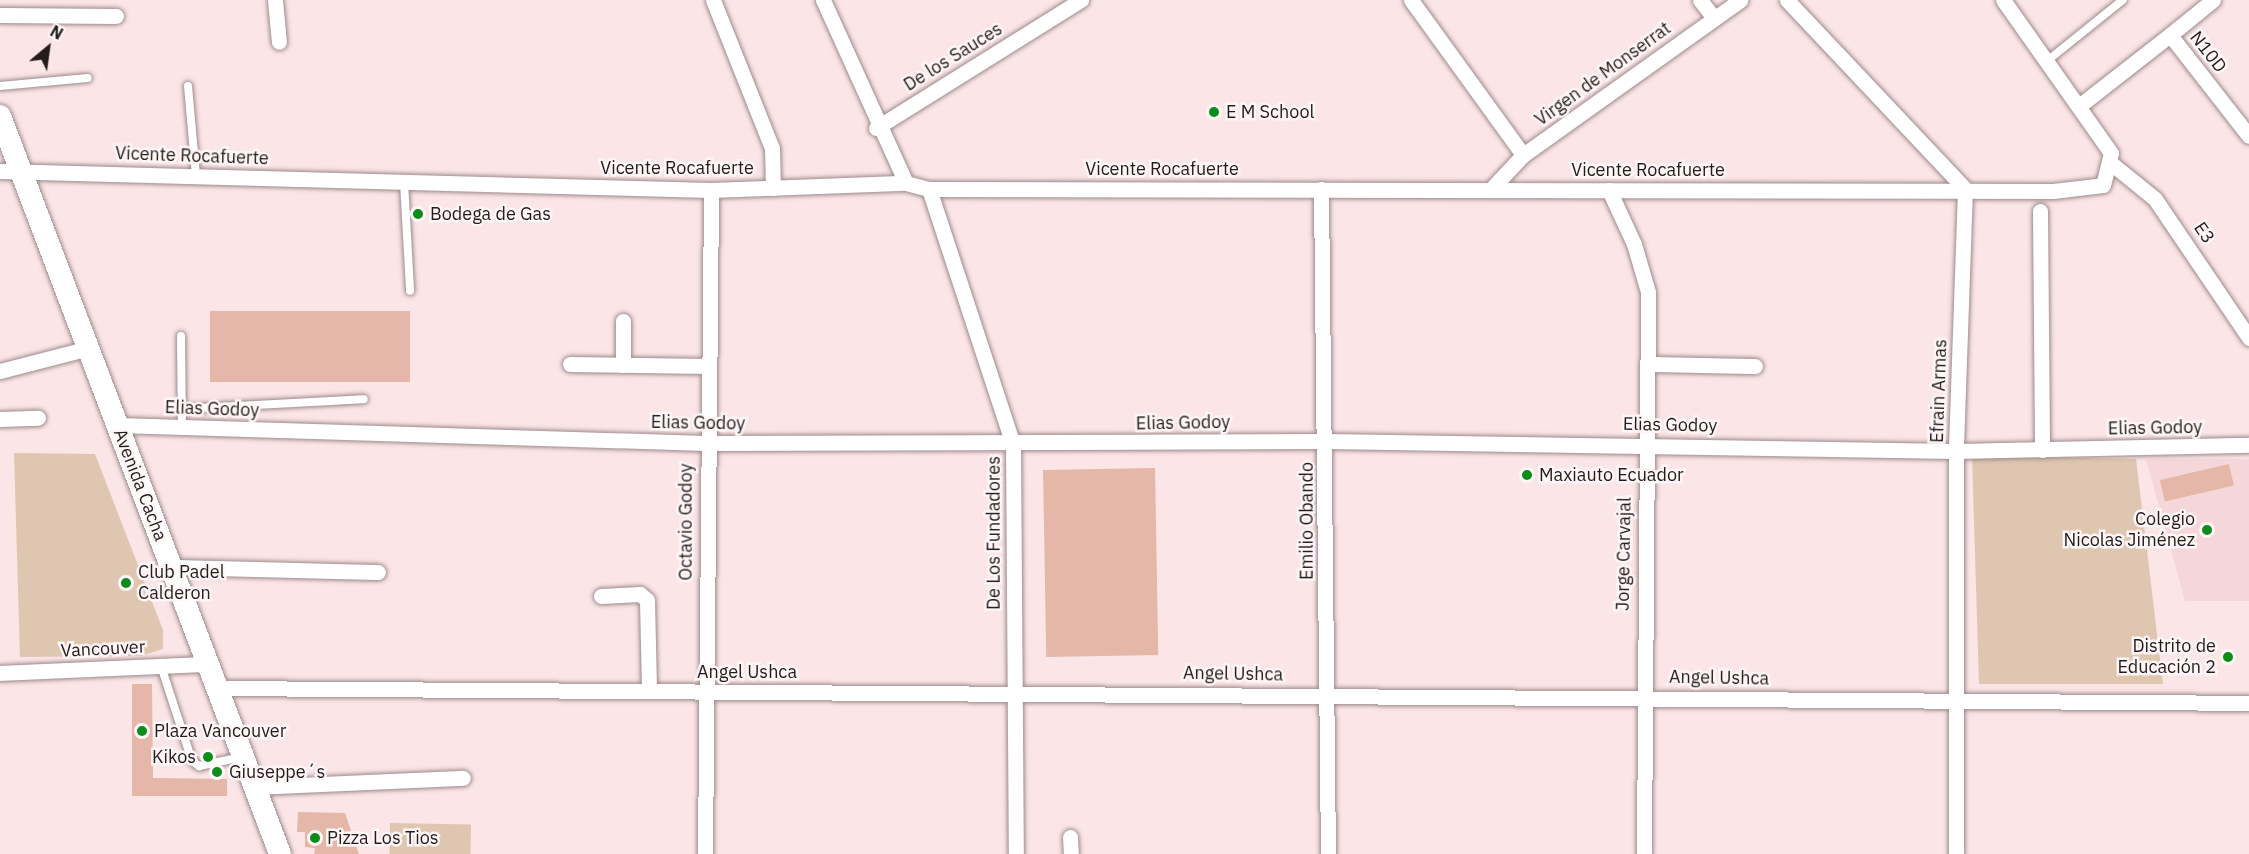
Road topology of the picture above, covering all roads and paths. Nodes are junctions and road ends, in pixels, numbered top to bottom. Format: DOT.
graph roads {
  1 [pos="275,0"];
  2 [pos="713,0"];
  3 [pos="823,0"];
  4 [pos="1081,0"];
  5 [pos="1411,0"];
  6 [pos="1700,0"];
  7 [pos="1740,0"];
  8 [pos="1787,0"];
  9 [pos="2003,0"];
  10 [pos="2123,0"];
  11 [pos="2213,0"];
  12 [pos="0,15"];
  13 [pos="116,16"];
  14 [pos="1714,18"];
  15 [pos="2170,36"];
  16 [pos="279,42"];
  17 [pos="2047,61"];
  18 [pos="88,78"];
  19 [pos="0,86"];
  20 [pos="188,86"];
  21 [pos="2079,106"];
  22 [pos="0,116"];
  23 [pos="876,128"];
  24 [pos="2249,136"];
  25 [pos="1523,155"];
  26 [pos="2112,164"];
  27 [pos="11,171"];
  28 [pos="196,176"];
  29 [pos="404,182"];
  30 [pos="906,183"];
  31 [pos="1494,186"];
  32 [pos="773,188"];
  33 [pos="929,189"];
  34 [pos="1320,189"];
  35 [pos="1965,189"];
  36 [pos="711,190"];
  37 [pos="1609,190"];
  38 [pos="2040,211"];
  39 [pos="410,291"];
  40 [pos="623,321"];
  41 [pos="181,336"];
  42 [pos="2249,338"];
  43 [pos="89,348"];
  44 [pos="570,364"];
  45 [pos="1647,364"];
  46 [pos="623,365"];
  47 [pos="708,366"];
  48 [pos="1755,366"];
  49 [pos="0,371"];
  50 [pos="364,399"];
  51 [pos="181,410"];
  52 [pos="38,418"];
  53 [pos="0,419"];
  54 [pos="118,425"];
  55 [pos="182,428"];
  56 [pos="1327,441"];
  57 [pos="706,443"];
  58 [pos="1646,444"];
  59 [pos="1013,445"];
  60 [pos="2249,445"];
  61 [pos="2042,450"];
  62 [pos="1956,451"];
  63 [pos="172,567"];
  64 [pos="378,572"];
  65 [pos="602,596"];
  66 [pos="208,664"];
  67 [pos="161,666"];
  68 [pos="0,673"];
  69 [pos="217,688"];
  70 [pos="649,691"];
  71 [pos="1014,691"];
  72 [pos="705,692"];
  73 [pos="1326,695"];
  74 [pos="1641,696"];
  75 [pos="1957,700"];
  76 [pos="2249,703"];
  77 [pos="243,757"];
  78 [pos="463,777"];
  79 [pos="255,787"];
  80 [pos="1070,837"];
  81 [pos="280,854"];
  82 [pos="705,854"];
  83 [pos="1016,854"];
  84 [pos="1071,854"];
  85 [pos="1328,854"];
  86 [pos="1644,854"];
  87 [pos="1956,854"];
  1 -- 16 [label="street"];
  2 -- 32 [label="street"];
  3 -- 23 [label="street"];
  4 -- 23 [label="street, De los Sauces"];
  5 -- 25 [label="street"];
  6 -- 14 [label="street"];
  7 -- 14 [label="street, Virgen de Monserrat"];
  8 -- 35 [label="street"];
  9 -- 17 [label="street"];
  10 -- 17 [label="lane"];
  11 -- 15 [label="street, N10D"];
  12 -- 13 [label="street"];
  14 -- 25 [label="street, Virgen de Monserrat"];
  15 -- 21 [label="street"];
  15 -- 24 [label="street, N10D"];
  17 -- 21 [label="street"];
  18 -- 19 [label="lane"];
  20 -- 28 [label="lane"];
  21 -- 26 [label="street"];
  22 -- 27 [label="street, Avenida Cacha"];
  23 -- 30 [label="street"];
  25 -- 31 [label="street, Virgen de Monserrat"];
  26 -- 35 [label="street, Vicente Rocafuerte"];
  26 -- 42 [label="street, E3"];
  27 -- 28 [label="street, Vicente Rocafuerte"];
  27 -- 43 [label="street, Avenida Cacha"];
  28 -- 29 [label="street, Vicente Rocafuerte"];
  29 -- 36 [label="street, Vicente Rocafuerte"];
  29 -- 39 [label="lane"];
  30 -- 32 [label="street, Vicente Rocafuerte"];
  30 -- 33 [label="street, Vicente Rocafuerte"];
  31 -- 34 [label="street, Vicente Rocafuerte"];
  31 -- 37 [label="street, Vicente Rocafuerte"];
  32 -- 36 [label="street, Vicente Rocafuerte"];
  33 -- 34 [label="street, Vicente Rocafuerte"];
  33 -- 59 [label="street, De Los Fundadores"];
  34 -- 56 [label="street, Emilio Obando"];
  35 -- 37 [label="street, Vicente Rocafuerte"];
  35 -- 62 [label="street, Efrain Armas"];
  36 -- 47 [label="street, Octavio Godoy"];
  37 -- 45 [label="street, Jorge Carvajal"];
  38 -- 61 [label="street"];
  40 -- 46 [label="street"];
  41 -- 51 [label="lane"];
  43 -- 49 [label="street"];
  43 -- 54 [label="street, Avenida Cacha"];
  44 -- 46 [label="street"];
  45 -- 48 [label="street"];
  45 -- 58 [label="street, Jorge Carvajal"];
  46 -- 47 [label="street"];
  47 -- 57 [label="street, Octavio Godoy"];
  50 -- 51 [label="lane"];
  51 -- 55 [label="lane"];
  52 -- 53 [label="street"];
  54 -- 55 [label="street, Elias Godoy"];
  54 -- 63 [label="street, Avenida Cacha"];
  55 -- 57 [label="street, Elias Godoy"];
  56 -- 58 [label="street, Elias Godoy"];
  56 -- 59 [label="street, Elias Godoy"];
  56 -- 73 [label="street, Emilio Obando"];
  57 -- 59 [label="street, Elias Godoy"];
  57 -- 72 [label="street, Octavio Godoy"];
  58 -- 62 [label="street, Elias Godoy"];
  58 -- 74 [label="street, Jorge Carvajal"];
  59 -- 71 [label="street, De Los Fundadores"];
  60 -- 61 [label="street, Elias Godoy"];
  61 -- 62 [label="street, Elias Godoy"];
  62 -- 75 [label="street, Efrain Armas"];
  63 -- 64 [label="street"];
  63 -- 66 [label="street, Avenida Cacha"];
  65 -- 70 [label="street"];
  66 -- 67 [label="street, Vancouver"];
  66 -- 69 [label="street, Avenida Cacha"];
  67 -- 68 [label="street, Vancouver"];
  67 -- 77 [label="lane"];
  69 -- 70 [label="street, Angel Ushca"];
  69 -- 77 [label="street, Avenida Cacha"];
  70 -- 72 [label="street, Angel Ushca"];
  71 -- 72 [label="street, Angel Ushca"];
  71 -- 73 [label="street, Angel Ushca"];
  71 -- 83 [label="street, De Los Fundadores"];
  72 -- 82 [label="street, Octavio Godoy"];
  73 -- 74 [label="street, Angel Ushca"];
  73 -- 85 [label="street, Emilio Obando"];
  74 -- 75 [label="street, Angel Ushca"];
  74 -- 86 [label="street, Jorge Carvajal"];
  75 -- 76 [label="street, Angel Ushca"];
  75 -- 87 [label="street, Efrain Armas"];
  77 -- 79 [label="street, Avenida Cacha"];
  78 -- 79 [label="street"];
  79 -- 81 [label="street, Avenida Cacha"];
  80 -- 84 [label="street"];
}
